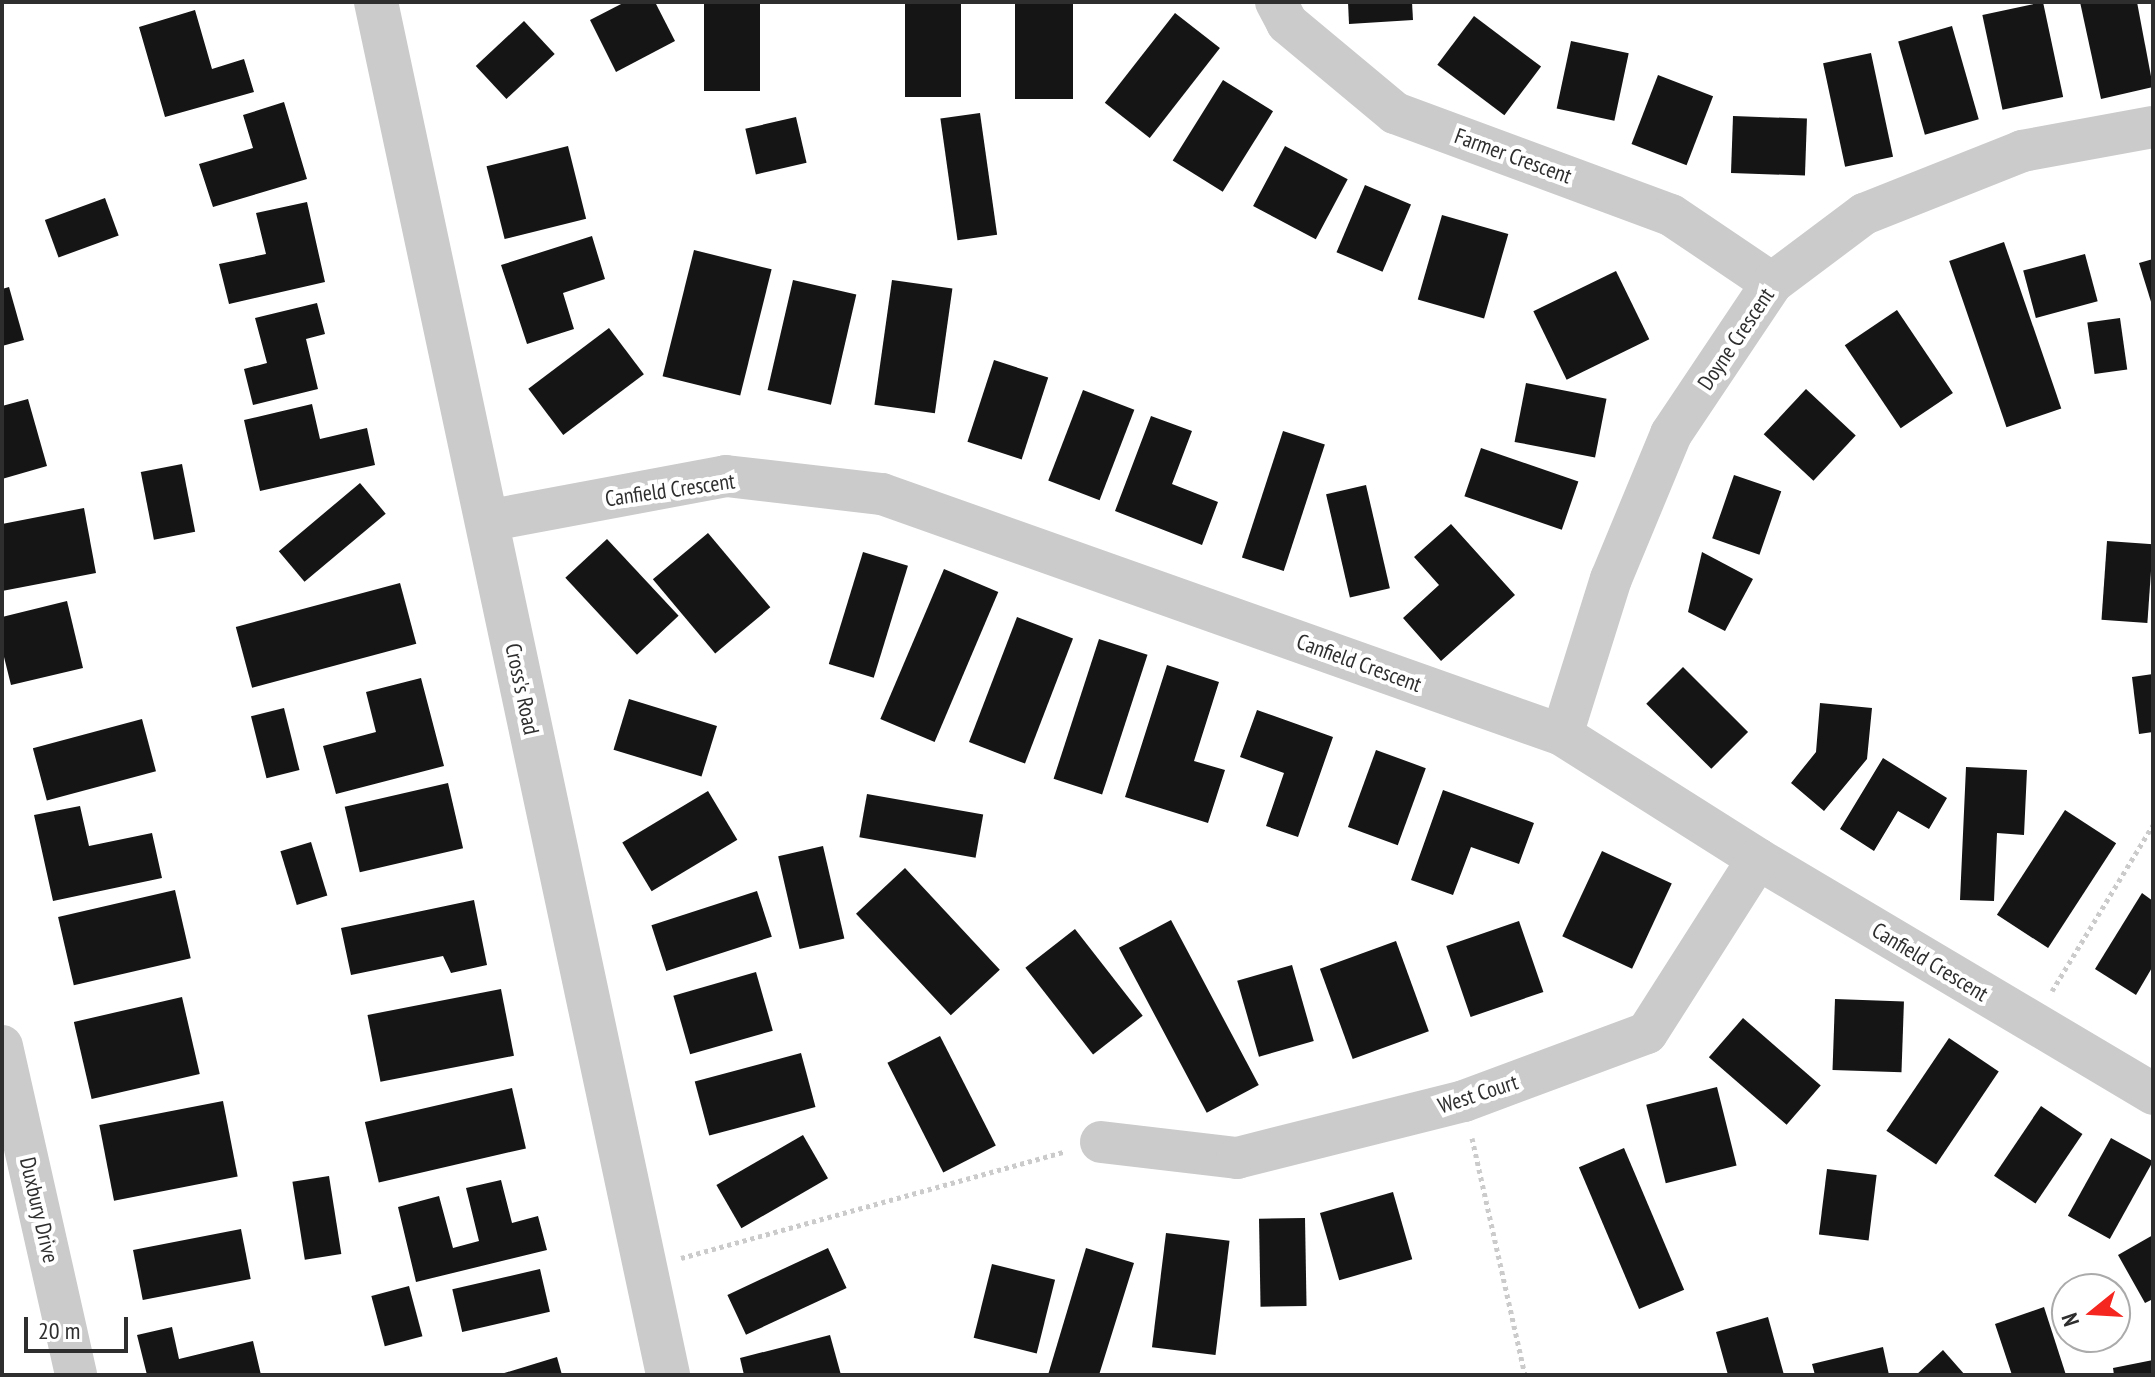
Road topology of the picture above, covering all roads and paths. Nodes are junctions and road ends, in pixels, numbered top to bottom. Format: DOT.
graph roads {
  1 [pos="376,2"];
  2 [pos="1276,2"];
  3 [pos="2153,127"];
  4 [pos="1772,283"];
  5 [pos="486,521"];
  6 [pos="1562,735"];
  7 [pos="2153,825"];
  8 [pos="1758,859"];
  9 [pos="2032,1022"];
  10 [pos="2,1046"];
  11 [pos="2153,1094"];
  12 [pos="1464,1101"];
  13 [pos="1101,1142"];
  14 [pos="645,1268"];
  15 [pos="76,1375"];
  16 [pos="668,1375"];
  17 [pos="1525,1375"];
  1 -- 5 [label="street, Cross's Road"];
  2 -- 4 [label="street, Farmer Crescent"];
  3 -- 4 [label="street, Doyne Crescent"];
  4 -- 6 [label="street, Doyne Crescent"];
  5 -- 6 [label="street, Canfield Crescent"];
  5 -- 14 [label="street, Cross's Road"];
  6 -- 8 [label="street, Canfield Crescent"];
  7 -- 9 [label="path"];
  8 -- 9 [label="street, Canfield Crescent"];
  8 -- 12 [label="street, West Court"];
  9 -- 11 [label="street, Canfield Crescent"];
  10 -- 15 [label="street, Duxbury Drive"];
  12 -- 13 [label="street, West Court"];
  12 -- 17 [label="path"];
  13 -- 14 [label="path"];
  14 -- 16 [label="street, Cross's Road"];
}
